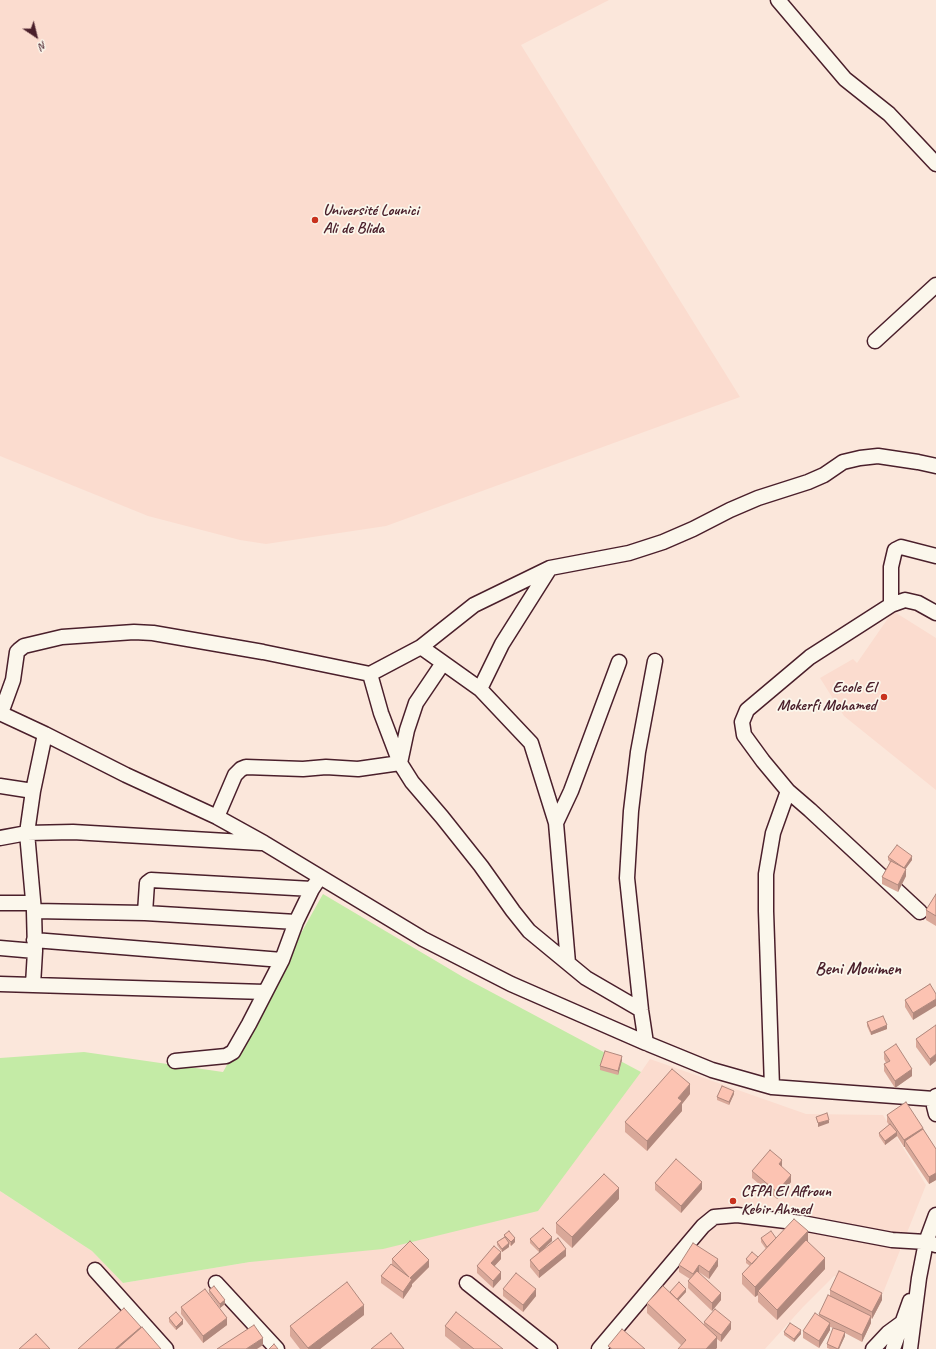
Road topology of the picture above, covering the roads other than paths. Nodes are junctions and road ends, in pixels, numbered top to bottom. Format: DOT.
graph roads {
  1 [pos="778,0"];
  2 [pos="936,164"];
  3 [pos="936,285"];
  4 [pos="875,341"];
  5 [pos="936,466"];
  6 [pos="936,556"];
  7 [pos="550,568"];
  8 [pos="891,605"];
  9 [pos="936,613"];
  10 [pos="421,647"];
  11 [pos="655,660"];
  12 [pos="619,662"];
  13 [pos="443,663"];
  14 [pos="370,674"];
  15 [pos="480,689"];
  16 [pos="0,713"];
  17 [pos="45,734"];
  18 [pos="400,763"];
  19 [pos="0,786"];
  20 [pos="33,791"];
  21 [pos="788,791"];
  22 [pos="217,817"];
  23 [pos="556,824"];
  24 [pos="28,833"];
  25 [pos="0,838"];
  26 [pos="264,843"];
  27 [pos="320,877"];
  28 [pos="312,889"];
  29 [pos="0,903"];
  30 [pos="33,907"];
  31 [pos="920,912"];
  32 [pos="145,913"];
  33 [pos="296,922"];
  34 [pos="34,945"];
  35 [pos="0,948"];
  36 [pos="282,960"];
  37 [pos="568,963"];
  38 [pos="0,984"];
  39 [pos="34,985"];
  40 [pos="265,992"];
  41 [pos="641,1010"];
  42 [pos="646,1044"];
  43 [pos="175,1061"];
  44 [pos="772,1087"];
  45 [pos="935,1097"];
  46 [pos="936,1114"];
  47 [pos="936,1215"];
  48 [pos="931,1243"];
  49 [pos="95,1270"];
  50 [pos="919,1278"];
  51 [pos="216,1283"];
  52 [pos="467,1284"];
  53 [pos="903,1322"];
  54 [pos="166,1349"];
  55 [pos="278,1349"];
  56 [pos="550,1349"];
  57 [pos="599,1349"];
  58 [pos="873,1349"];
  59 [pos="893,1349"];
  60 [pos="910,1349"];
  1 -- 2 [label="street"];
  3 -- 4 [label="street"];
  5 -- 7 [label="street"];
  6 -- 8 [label="street"];
  7 -- 10 [label="street"];
  7 -- 15 [label="street"];
  8 -- 9 [label="street"];
  8 -- 21 [label="street"];
  10 -- 13 [label="street"];
  10 -- 14 [label="street"];
  11 -- 41 [label="street"];
  12 -- 23 [label="street"];
  13 -- 15 [label="street"];
  13 -- 18 [label="street"];
  14 -- 16 [label="street"];
  14 -- 18 [label="street"];
  15 -- 23 [label="street"];
  16 -- 17 [label="street"];
  17 -- 20 [label="street"];
  17 -- 22 [label="street"];
  18 -- 22 [label="street"];
  18 -- 37 [label="street"];
  19 -- 20 [label="street"];
  20 -- 24 [label="street"];
  21 -- 31 [label="street"];
  21 -- 44 [label="street"];
  22 -- 26 [label="street"];
  23 -- 37 [label="street"];
  24 -- 25 [label="street"];
  24 -- 26 [label="street"];
  24 -- 30 [label="street"];
  26 -- 27 [label="street"];
  27 -- 28 [label="street"];
  27 -- 42 [label="street"];
  28 -- 32 [label="street"];
  28 -- 33 [label="street"];
  29 -- 30 [label="street"];
  30 -- 32 [label="street"];
  30 -- 34 [label="street"];
  32 -- 33 [label="street"];
  33 -- 36 [label="street"];
  34 -- 35 [label="street"];
  34 -- 36 [label="street"];
  34 -- 39 [label="street"];
  36 -- 40 [label="street"];
  37 -- 41 [label="street"];
  38 -- 39 [label="street"];
  39 -- 40 [label="street"];
  40 -- 43 [label="street"];
  41 -- 42 [label="street"];
  42 -- 44 [label="street"];
  44 -- 45 [label="street"];
  45 -- 46 [label="street"];
  47 -- 48 [label="street"];
  48 -- 50 [label="street"];
  48 -- 57 [label="street"];
  49 -- 54 [label="street"];
  50 -- 53 [label="street"];
  50 -- 60 [label="street"];
  51 -- 55 [label="street"];
  52 -- 56 [label="street"];
  53 -- 58 [label="street"];
  53 -- 59 [label="street"];
}
